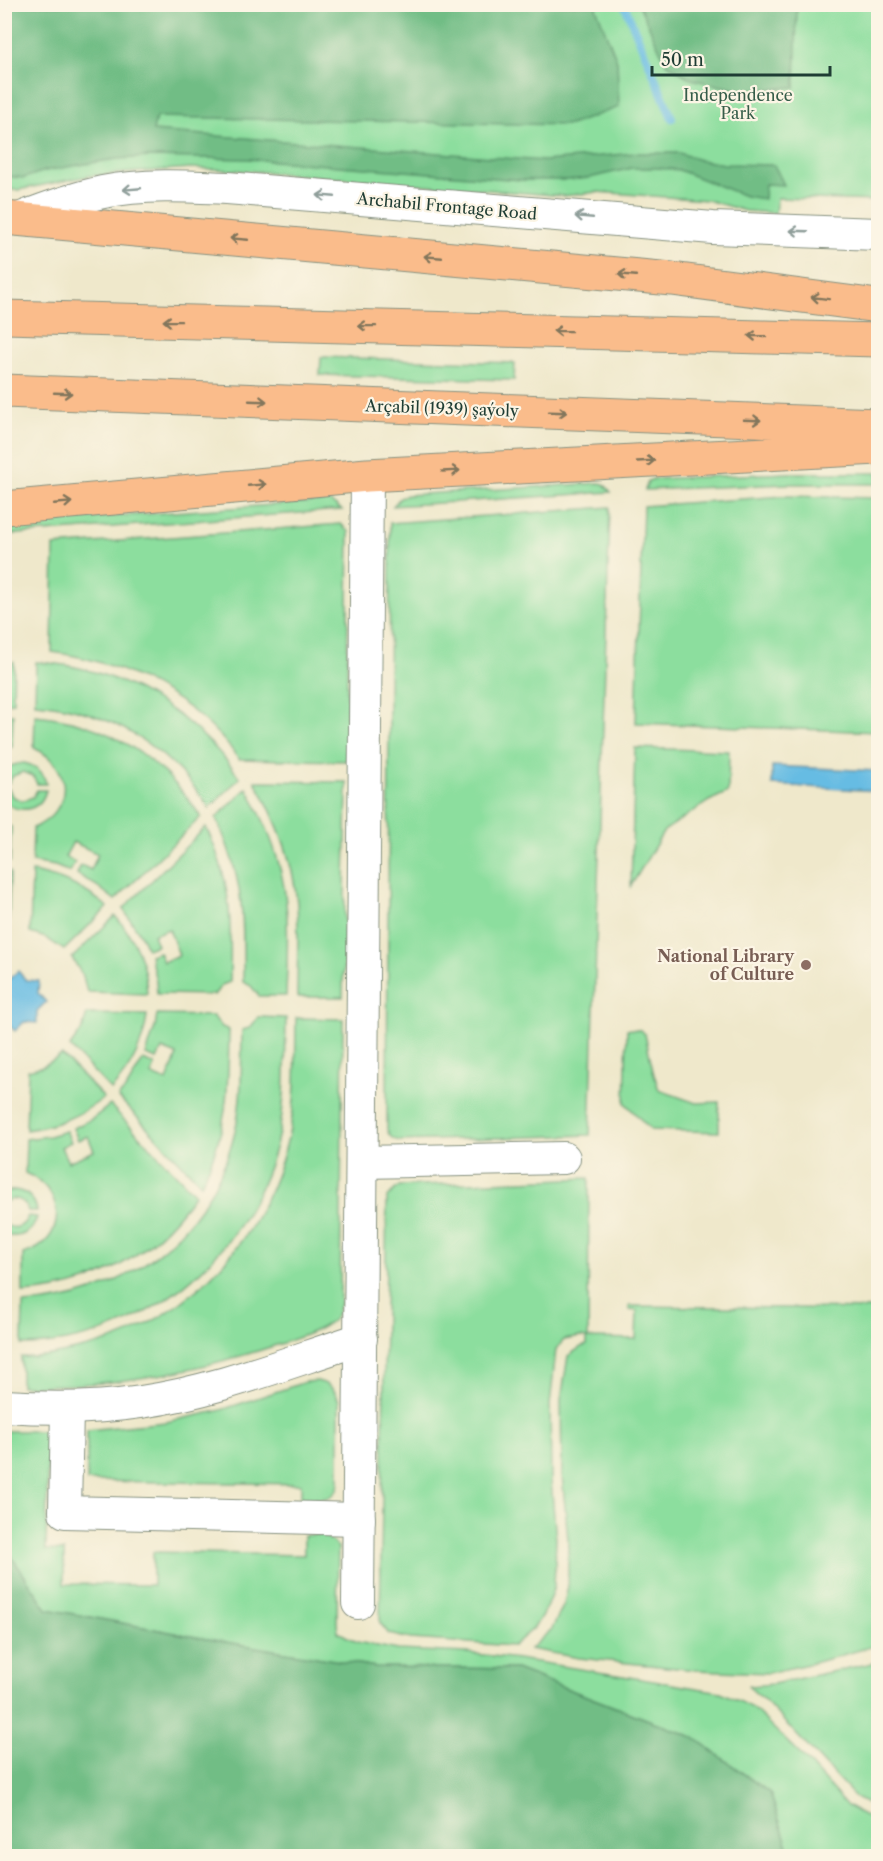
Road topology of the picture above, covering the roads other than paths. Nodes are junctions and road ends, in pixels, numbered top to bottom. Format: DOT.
graph roads {
  1 [pos="12,218"];
  2 [pos="879,234"];
  3 [pos="879,306"];
  4 [pos="4,317"];
  5 [pos="879,340"];
  6 [pos="4,391"];
  7 [pos="879,425"];
  8 [pos="879,448"];
  9 [pos="367,475"];
  10 [pos="4,508"];
  11 [pos="564,1158"];
  12 [pos="362,1162"];
  13 [pos="361,1339"];
  14 [pos="4,1406"];
  15 [pos="67,1408"];
  16 [pos="359,1519"];
  17 [pos="358,1603"];
  2 -- 1 [label="street, Archabil Frontage Road, one-way"];
  3 -- 1 [label="main road, one-way"];
  5 -- 4 [label="main road, one-way"];
  6 -- 7 [label="main road, Arçabil (1939) şaýoly, one-way"];
  9 -- 8 [label="main road, one-way"];
  10 -- 9 [label="main road, one-way"];
  9 -- 12 [label="street"];
  11 -- 12 [label="street"];
  12 -- 13 [label="street"];
  13 -- 15 [label="street"];
  13 -- 16 [label="street"];
  14 -- 15 [label="street"];
  15 -- 16 [label="street"];
  16 -- 17 [label="street"];
}
